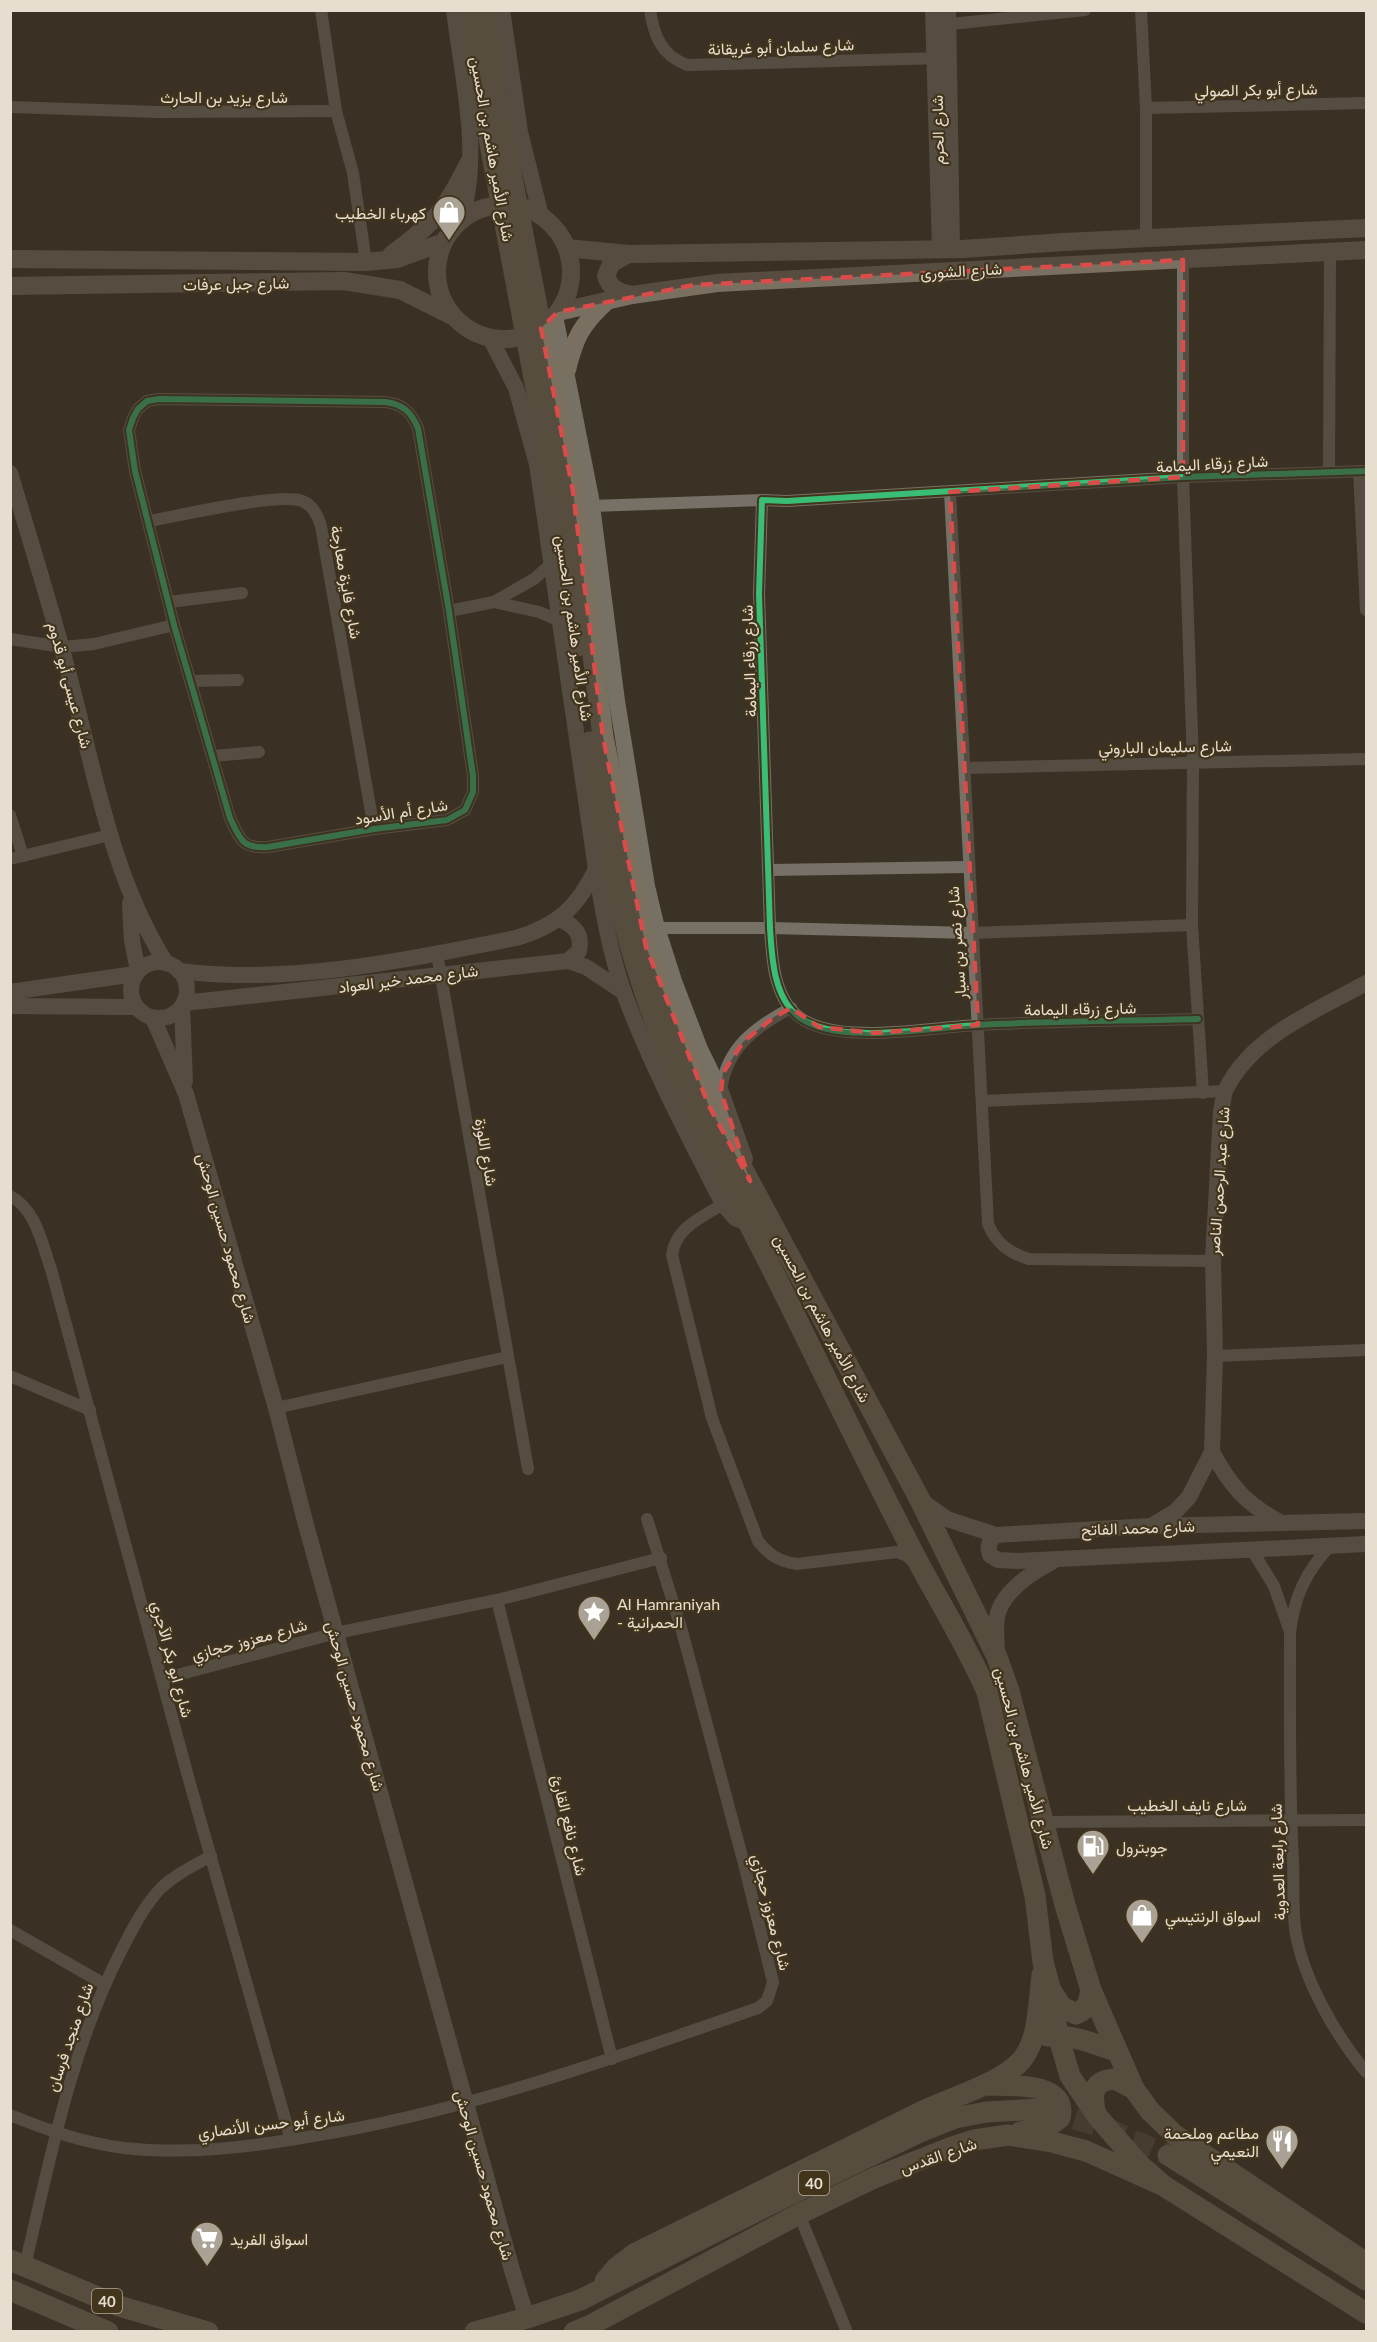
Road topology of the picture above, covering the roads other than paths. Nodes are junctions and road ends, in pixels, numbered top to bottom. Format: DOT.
graph roads {
  1 [pos="321,10"];
  2 [pos="650,10"];
  3 [pos="1085,10"];
  4 [pos="1141,10"];
  5 [pos="478,13"];
  6 [pos="941,18"];
  7 [pos="942,58"];
  8 [pos="1366,103"];
  9 [pos="10,107"];
  10 [pos="1146,108"];
  11 [pos="336,111"];
  12 [pos="520,132"];
  13 [pos="471,142"];
  14 [pos="469,162"];
  15 [pos="541,216"];
  16 [pos="461,220"];
  17 [pos="1366,228"];
  18 [pos="1146,239"];
  19 [pos="444,242"];
  20 [pos="567,248"];
  21 [pos="946,249"];
  22 [pos="1366,250"];
  23 [pos="1330,252"];
  24 [pos="628,254"];
  25 [pos="10,259"];
  26 [pos="391,259"];
  27 [pos="1183,260"];
  28 [pos="366,262"];
  29 [pos="17,286"];
  30 [pos="400,290"];
  31 [pos="632,295"];
  32 [pos="10,298"];
  33 [pos="608,300"];
  34 [pos="557,314"];
  35 [pos="454,317"];
  36 [pos="490,338"];
  37 [pos="567,370"];
  38 [pos="516,388"];
  39 [pos="571,397"];
  40 [pos="1329,471"];
  41 [pos="1363,471"];
  42 [pos="10,473"];
  43 [pos="1183,477"];
  44 [pos="950,492"];
  45 [pos="565,493"];
  46 [pos="762,500"];
  47 [pos="592,506"];
  48 [pos="149,521"];
  49 [pos="551,564"];
  50 [pos="242,594"];
  51 [pos="169,602"];
  52 [pos="494,602"];
  53 [pos="1366,610"];
  54 [pos="449,611"];
  55 [pos="560,621"];
  56 [pos="174,625"];
  57 [pos="10,639"];
  58 [pos="62,647"];
  59 [pos="238,680"];
  60 [pos="191,681"];
  61 [pos="259,752"];
  62 [pos="213,756"];
  63 [pos="1366,759"];
  64 [pos="1193,762"];
  65 [pos="965,768"];
  66 [pos="10,815"];
  67 [pos="374,829"];
  68 [pos="110,835"];
  69 [pos="23,856"];
  70 [pos="10,859"];
  71 [pos="968,867"];
  72 [pos="596,869"];
  73 [pos="770,870"];
  74 [pos="130,896"];
  75 [pos="560,919"];
  76 [pos="1192,925"];
  77 [pos="657,928"];
  78 [pos="770,928"];
  79 [pos="972,933"];
  80 [pos="437,954"];
  81 [pos="568,962"];
  82 [pos="173,967"];
  83 [pos="136,972"];
  84 [pos="440,974"];
  85 [pos="1366,983"];
  86 [pos="10,992"];
  87 [pos="624,992"];
  88 [pos="183,1005"];
  89 [pos="10,1006"];
  90 [pos="135,1007"];
  91 [pos="791,1008"];
  92 [pos="153,1018"];
  93 [pos="1198,1019"];
  94 [pos="978,1024"];
  95 [pos="1225,1091"];
  96 [pos="721,1092"];
  97 [pos="1203,1093"];
  98 [pos="186,1094"];
  99 [pos="982,1101"];
  100 [pos="750,1181"];
  101 [pos="10,1196"];
  102 [pos="723,1204"];
  103 [pos="749,1224"];
  104 [pos="1213,1261"];
  105 [pos="1366,1350"];
  106 [pos="507,1356"];
  107 [pos="1215,1356"];
  108 [pos="10,1376"];
  109 [pos="276,1408"];
  110 [pos="90,1410"];
  111 [pos="1212,1452"];
  112 [pos="528,1469"];
  113 [pos="919,1498"];
  114 [pos="647,1519"];
  115 [pos="1366,1521"];
  116 [pos="1280,1523"];
  117 [pos="1151,1526"];
  118 [pos="903,1530"];
  119 [pos="996,1534"];
  120 [pos="1366,1544"];
  121 [pos="1331,1545"];
  122 [pos="1252,1550"];
  123 [pos="887,1553"];
  124 [pos="661,1558"];
  125 [pos="1056,1560"];
  126 [pos="925,1574"];
  127 [pos="497,1600"];
  128 [pos="336,1633"];
  129 [pos="1290,1633"];
  130 [pos="997,1657"];
  131 [pos="162,1679"];
  132 [pos="1366,1820"];
  133 [pos="1291,1821"];
  134 [pos="1044,1822"];
  135 [pos="211,1856"];
  136 [pos="10,1930"];
  137 [pos="1043,1962"];
  138 [pos="104,1984"];
  139 [pos="1091,1990"];
  140 [pos="1051,1991"];
  141 [pos="1058,2035"];
  142 [pos="1034,2037"];
  143 [pos="1116,2051"];
  144 [pos="612,2059"];
  145 [pos="1366,2072"];
  146 [pos="982,2085"];
  147 [pos="1134,2089"];
  148 [pos="465,2103"];
  149 [pos="1041,2109"];
  150 [pos="10,2115"];
  151 [pos="1097,2116"];
  152 [pos="56,2133"];
  153 [pos="1008,2135"];
  154 [pos="291,2140"];
  155 [pos="1168,2156"];
  156 [pos="1164,2186"];
  157 [pos="799,2214"];
  158 [pos="18,2263"];
  159 [pos="1366,2263"];
  160 [pos="1366,2280"];
  161 [pos="10,2290"];
  162 [pos="597,2291"];
  163 [pos="1366,2313"];
  164 [pos="527,2318"];
  165 [pos="108,2331"];
  166 [pos="208,2331"];
  167 [pos="475,2331"];
  168 [pos="574,2331"];
  169 [pos="847,2331"];
  1 -- 11 [label="street"];
  2 -- 7 [label="street, شارع سلمان أبو غريقانة"];
  3 -- 6 [label="street"];
  4 -- 10 [label="street"];
  5 -- 12 [label="street, شارع الأمير هاشم بن الحسين"];
  5 -- 13 [label="street, شارع الأمير هاشم بن الحسين"];
  5 -- 45 [label="highway, شارع الأمير هاشم بن الحسين"];
  6 -- 7 [label="street, شارع الحرم"];
  7 -- 21 [label="street, شارع الحرم"];
  8 -- 10 [label="street, شارع أبو بكر الصولي"];
  9 -- 11 [label="street, شارع يزيد بن الحارث"];
  10 -- 18 [label="street"];
  11 -- 28 [label="street"];
  12 -- 13 [label="street"];
  12 -- 15 [label="street, شارع الأمير هاشم بن الحسين"];
  13 -- 14 [label="street, شارع الأمير هاشم بن الحسين"];
  14 -- 16 [label="street, شارع الأمير هاشم بن الحسين"];
  14 -- 26 [label="main road"];
  15 -- 16 [label="main road"];
  15 -- 20 [label="main road"];
  16 -- 19 [label="main road"];
  17 -- 18 [label="main road, شارع الشورى"];
  18 -- 21 [label="main road, شارع الشورى"];
  19 -- 26 [label="main road, شارع جبل عرفات"];
  19 -- 35 [label="main road"];
  20 -- 24 [label="main road, شارع الشورى"];
  20 -- 34 [label="main road"];
  21 -- 24 [label="main road, شارع الشورى"];
  22 -- 23 [label="main road, شارع الشورى"];
  23 -- 27 [label="main road, شارع الشورى"];
  23 -- 40 [label="street"];
  24 -- 31 [label="main road"];
  25 -- 28 [label="main road, شارع جبل عرفات"];
  26 -- 28 [label="main road, شارع جبل عرفات"];
  26 -- 30 [label="main road"];
  27 -- 31 [label="main road, شارع الشورى"];
  27 -- 43 [label="street"];
  29 -- 30 [label="main road, شارع جبل عرفات"];
  29 -- 32 [label="street"];
  30 -- 35 [label="main road, شارع جبل عرفات"];
  31 -- 33 [label="main road, شارع الشورى"];
  33 -- 34 [label="main road, شارع الشورى"];
  33 -- 37 [label="main road"];
  34 -- 36 [label="main road"];
  34 -- 37 [label="street, شارع الأمير هاشم بن الحسين"];
  35 -- 36 [label="main road"];
  36 -- 38 [label="street, شارع الأمير هاشم بن الحسين"];
  37 -- 39 [label="street, شارع الأمير هاشم بن الحسين"];
  38 -- 39 [label="street"];
  38 -- 49 [label="street, شارع الأمير هاشم بن الحسين"];
  39 -- 47 [label="street, شارع الأمير هاشم بن الحسين"];
  40 -- 41 [label="street, شارع زرقاء اليمامة"];
  40 -- 43 [label="street, شارع زرقاء اليمامة"];
  41 -- 53 [label="street"];
  42 -- 58 [label="street, شارع عيسى أبو قدوم"];
  43 -- 44 [label="street, شارع زرقاء اليمامة"];
  43 -- 64 [label="street"];
  44 -- 46 [label="street, شارع زرقاء اليمامة"];
  44 -- 65 [label="street, شارع نصر بن سيار"];
  45 -- 100 [label="highway, شارع الأمير هاشم بن الحسين"];
  45 -- 103 [label="highway, شارع الأمير هاشم بن الحسين"];
  46 -- 47 [label="street"];
  46 -- 73 [label="street, شارع زرقاء اليمامة"];
  47 -- 77 [label="street, شارع الأمير هاشم بن الحسين"];
  48 -- 51 [label="street, شارع أم الأسود"];
  48 -- 54 [label="street, شارع أم الأسود"];
  48 -- 67 [label="street, شارع فايزة معارجة"];
  49 -- 52 [label="street"];
  49 -- 55 [label="street, شارع الأمير هاشم بن الحسين"];
  50 -- 51 [label="street"];
  51 -- 56 [label="street, شارع أم الأسود"];
  52 -- 54 [label="street"];
  52 -- 55 [label="street"];
  54 -- 67 [label="street, شارع أم الأسود"];
  55 -- 72 [label="street, شارع الأمير هاشم بن الحسين"];
  56 -- 58 [label="street"];
  56 -- 60 [label="street, شارع أم الأسود"];
  57 -- 58 [label="street"];
  58 -- 68 [label="street, شارع عيسى أبو قدوم"];
  59 -- 60 [label="street"];
  60 -- 62 [label="street, شارع أم الأسود"];
  61 -- 62 [label="street"];
  62 -- 67 [label="street, شارع أم الأسود"];
  63 -- 64 [label="street, شارع سليمان الباروني"];
  64 -- 65 [label="street, شارع سليمان الباروني"];
  64 -- 76 [label="street"];
  65 -- 71 [label="street, شارع نصر بن سيار"];
  66 -- 69 [label="street"];
  68 -- 69 [label="street"];
  68 -- 74 [label="street, شارع عيسى أبو قدوم"];
  69 -- 70 [label="street"];
  71 -- 73 [label="street"];
  71 -- 79 [label="street, شارع نصر بن سيار"];
  72 -- 75 [label="street, شارع محمد خير العواد"];
  72 -- 87 [label="street, شارع الأمير هاشم بن الحسين"];
  73 -- 78 [label="street, شارع زرقاء اليمامة"];
  74 -- 82 [label="street, شارع عيسى أبو قدوم"];
  74 -- 83 [label="street, شارع عيسى أبو قدوم"];
  75 -- 80 [label="street, شارع محمد خير العواد"];
  75 -- 81 [label="street"];
  76 -- 79 [label="street"];
  76 -- 93 [label="street"];
  77 -- 78 [label="street"];
  77 -- 96 [label="street, شارع الأمير هاشم بن الحسين"];
  78 -- 79 [label="street"];
  78 -- 91 [label="street, شارع زرقاء اليمامة"];
  79 -- 94 [label="street, شارع نصر بن سيار"];
  80 -- 82 [label="street, شارع محمد خير العواد"];
  80 -- 84 [label="street, شارع اللوزة"];
  81 -- 84 [label="street, شارع محمد خير العواد"];
  81 -- 87 [label="street, شارع محمد خير العواد"];
  82 -- 83 [label="street"];
  82 -- 88 [label="street"];
  83 -- 86 [label="street"];
  83 -- 90 [label="street"];
  84 -- 88 [label="street, شارع محمد خير العواد"];
  84 -- 106 [label="street, شارع اللوزة"];
  85 -- 95 [label="street, شارع عبد الرحمن الناصر"];
  87 -- 102 [label="street, شارع الأمير هاشم بن الحسين"];
  88 -- 92 [label="street"];
  88 -- 98 [label="street, شارع محمود حسين الوحش"];
  89 -- 90 [label="street"];
  90 -- 92 [label="street"];
  91 -- 94 [label="street, شارع زرقاء اليمامة"];
  91 -- 96 [label="street"];
  92 -- 98 [label="street, شارع محمود حسين الوحش"];
  93 -- 94 [label="street, شارع زرقاء اليمامة"];
  93 -- 97 [label="street"];
  94 -- 99 [label="street, شارع نصر بن سيار"];
  95 -- 97 [label="street"];
  95 -- 104 [label="street, شارع عبد الرحمن الناصر"];
  96 -- 100 [label="street, شارع الأمير هاشم بن الحسين"];
  97 -- 99 [label="street"];
  98 -- 109 [label="street, شارع محمود حسين الوحش"];
  99 -- 104 [label="street, شارع نصر بن سيار"];
  100 -- 113 [label="highway, شارع الأمير هاشم بن الحسين"];
  101 -- 110 [label="street, شارع ابو بكر الآجري"];
  102 -- 103 [label="street, شارع الأمير هاشم بن الحسين"];
  102 -- 123 [label="street"];
  103 -- 118 [label="highway, شارع الأمير هاشم بن الحسين"];
  104 -- 107 [label="street, شارع عبد الرحمن الناصر"];
  105 -- 107 [label="street"];
  106 -- 109 [label="street"];
  106 -- 112 [label="street, شارع اللوزة"];
  107 -- 111 [label="street, شارع عبد الرحمن الناصر"];
  108 -- 110 [label="street"];
  109 -- 128 [label="street, شارع محمود حسين الوحش"];
  110 -- 131 [label="street, شارع ابو بكر الآجري"];
  111 -- 116 [label="street"];
  111 -- 117 [label="street, شارع عبد الرحمن الناصر"];
  113 -- 119 [label="street, شارع محمد الفاتح"];
  113 -- 130 [label="highway, شارع الأمير هاشم بن الحسين"];
  114 -- 124 [label="street, شارع معزوز حجازي"];
  115 -- 116 [label="street, شارع محمد الفاتح"];
  116 -- 117 [label="street, شارع محمد الفاتح"];
  117 -- 119 [label="street, شارع محمد الفاتح"];
  118 -- 123 [label="street"];
  118 -- 126 [label="highway, شارع الأمير هاشم بن الحسين"];
  119 -- 125 [label="street"];
  120 -- 121 [label="street, شارع محمد الفاتح"];
  121 -- 122 [label="street, شارع محمد الفاتح"];
  121 -- 129 [label="street, شارع رابعة العدوية"];
  122 -- 125 [label="street, شارع محمد الفاتح"];
  122 -- 129 [label="street, شارع رابعة العدوية"];
  123 -- 126 [label="street"];
  124 -- 127 [label="street, شارع معزوز حجازي"];
  124 -- 144 [label="street, شارع معزوز حجازي"];
  125 -- 130 [label="street, شارع محمد الفاتح"];
  126 -- 137 [label="highway, شارع الأمير هاشم بن الحسين"];
  127 -- 128 [label="street, شارع معزوز حجازي"];
  127 -- 144 [label="street, شارع نافع القارئ"];
  128 -- 131 [label="street, شارع معزوز حجازي"];
  128 -- 148 [label="street, شارع محمود حسين الوحش"];
  129 -- 133 [label="street, شارع رابعة العدوية"];
  130 -- 134 [label="highway, شارع الأمير هاشم بن الحسين"];
  131 -- 135 [label="street, شارع ابو بكر الآجري"];
  132 -- 133 [label="street, شارع نايف الخطيب"];
  133 -- 134 [label="street, شارع نايف الخطيب"];
  133 -- 145 [label="street, شارع رابعة العدوية"];
  134 -- 139 [label="highway, شارع الأمير هاشم بن الحسين"];
  135 -- 138 [label="street, شارع منجد فرسان"];
  135 -- 154 [label="street, شارع ابو بكر الآجري"];
  136 -- 138 [label="street"];
  137 -- 140 [label="highway, شارع الأمير هاشم بن الحسين"];
  137 -- 142 [label="highway"];
  138 -- 152 [label="street, شارع منجد فرسان"];
  139 -- 140 [label="highway"];
  139 -- 143 [label="highway, شارع الأمير هاشم بن الحسين"];
  140 -- 141 [label="highway, شارع الأمير هاشم بن الحسين"];
  141 -- 142 [label="highway"];
  141 -- 143 [label="highway"];
  141 -- 151 [label="highway, شارع الأمير هاشم بن الحسين"];
  142 -- 146 [label="highway"];
  143 -- 147 [label="highway, شارع الأمير هاشم بن الحسين"];
  144 -- 148 [label="street, شارع معزوز حجازي"];
  146 -- 153 [label="highway"];
  146 -- 162 [label="highway"];
  147 -- 151 [label="highway"];
  147 -- 159 [label="highway, شارع الأمير هاشم بن الحسين"];
  148 -- 154 [label="street, شارع أبو حسن الأنصاري"];
  148 -- 164 [label="street, شارع محمود حسين الوحش"];
  149 -- 162 [label="highway, شارع القدس / 40"];
  150 -- 152 [label="street, شارع أبو حسن الأنصاري"];
  151 -- 156 [label="highway, شارع الأمير هاشم بن الحسين / 40"];
  152 -- 154 [label="street, شارع أبو حسن الأنصاري"];
  152 -- 158 [label="street, شارع منجد فرسان"];
  153 -- 156 [label="highway, شارع القدس / 40"];
  153 -- 157 [label="highway, شارع القدس / 40"];
  155 -- 160 [label="highway"];
  156 -- 163 [label="highway, شارع القدس / 40"];
  157 -- 168 [label="highway, شارع القدس / 40"];
  157 -- 169 [label="street"];
  158 -- 166 [label="highway, 40"];
  161 -- 165 [label="highway, 40"];
  162 -- 164 [label="highway, شارع القدس / 40"];
  164 -- 167 [label="highway, شارع القدس / 40"];
}
